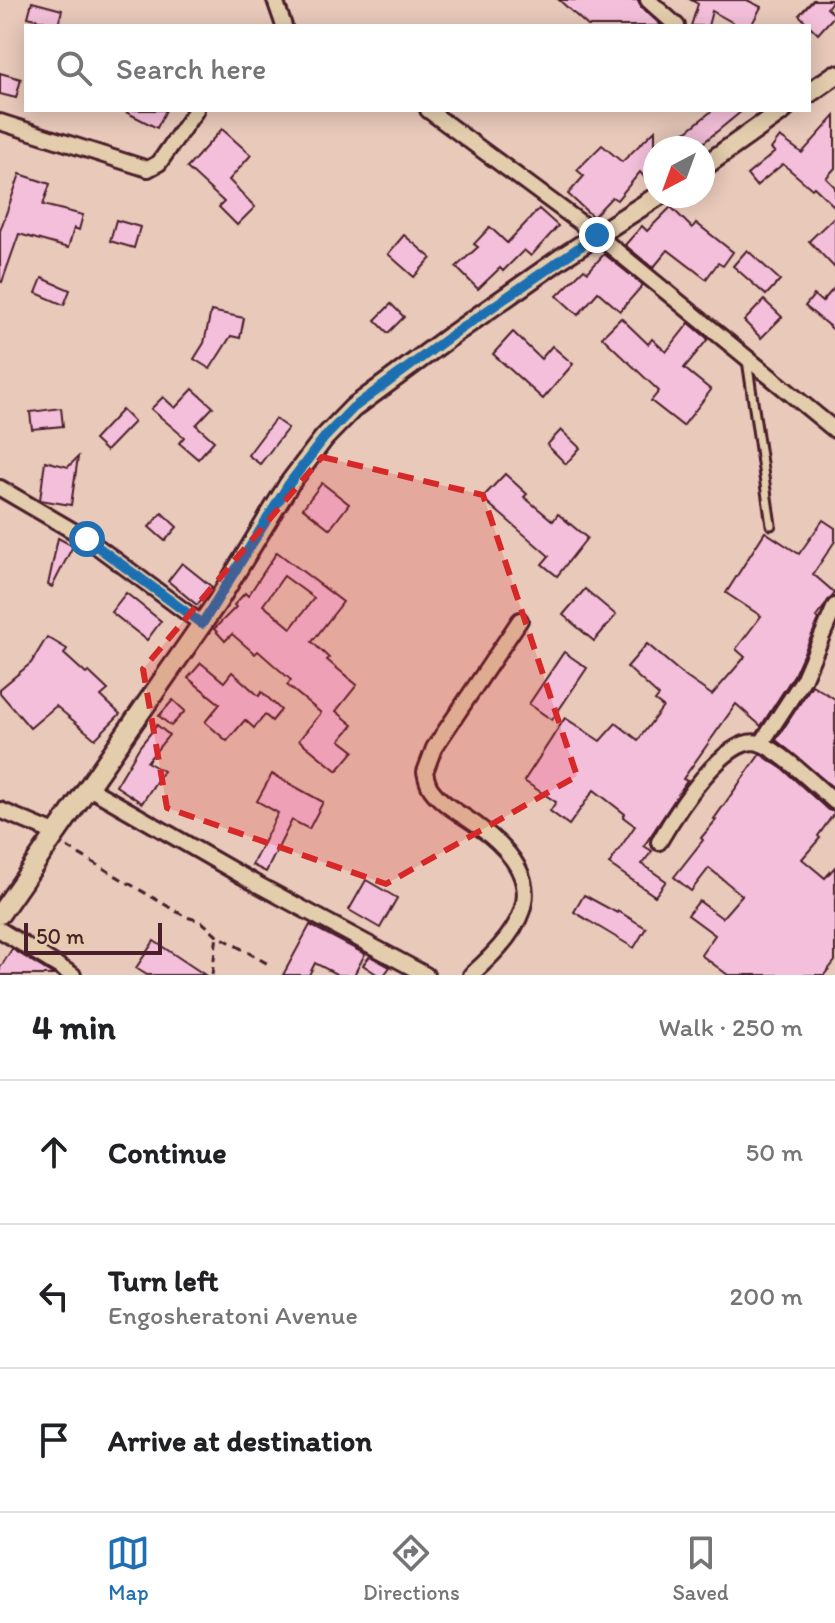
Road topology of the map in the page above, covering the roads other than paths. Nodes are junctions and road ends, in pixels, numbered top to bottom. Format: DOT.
graph roads {
  1 [pos="275,0"];
  2 [pos="648,0"];
  3 [pos="283,24"];
  4 [pos="675,24"];
  5 [pos="835,75"];
  6 [pos="811,92"];
  7 [pos="195,112"];
  8 [pos="431,112"];
  9 [pos="776,112"];
  10 [pos="0,122"];
  11 [pos="715,158"];
  12 [pos="643,206"];
  13 [pos="597,235"];
  14 [pos="747,357"];
  15 [pos="835,430"];
  16 [pos="0,488"];
  17 [pos="771,525"];
  18 [pos="835,606"];
  19 [pos="520,620"];
  20 [pos="202,624"];
  21 [pos="830,632"];
  22 [pos="761,744"];
  23 [pos="89,788"];
  24 [pos="835,802"];
  25 [pos="0,810"];
  26 [pos="55,837"];
  27 [pos="659,842"];
  28 [pos="0,914"];
  29 [pos="0,930"];
  30 [pos="73,975"];
  31 [pos="426,975"];
  32 [pos="471,975"];
  1 -- 3 [label="street"];
  2 -- 4 [label="street"];
  5 -- 6 [label="street"];
  7 -- 10 [label="street"];
  8 -- 13 [label="street"];
  9 -- 11 [label="street"];
  12 -- 13 [label="street"];
  13 -- 14 [label="street"];
  13 -- 20 [label="street"];
  14 -- 15 [label="street"];
  14 -- 17 [label="lane"];
  16 -- 20 [label="street"];
  18 -- 21 [label="street"];
  19 -- 32 [label="street"];
  20 -- 23 [label="street"];
  21 -- 22 [label="street"];
  22 -- 24 [label="street"];
  22 -- 27 [label="street"];
  23 -- 26 [label="street"];
  23 -- 31 [label="street"];
  25 -- 26 [label="street"];
  26 -- 28 [label="street"];
  29 -- 30 [label="street"];
}
